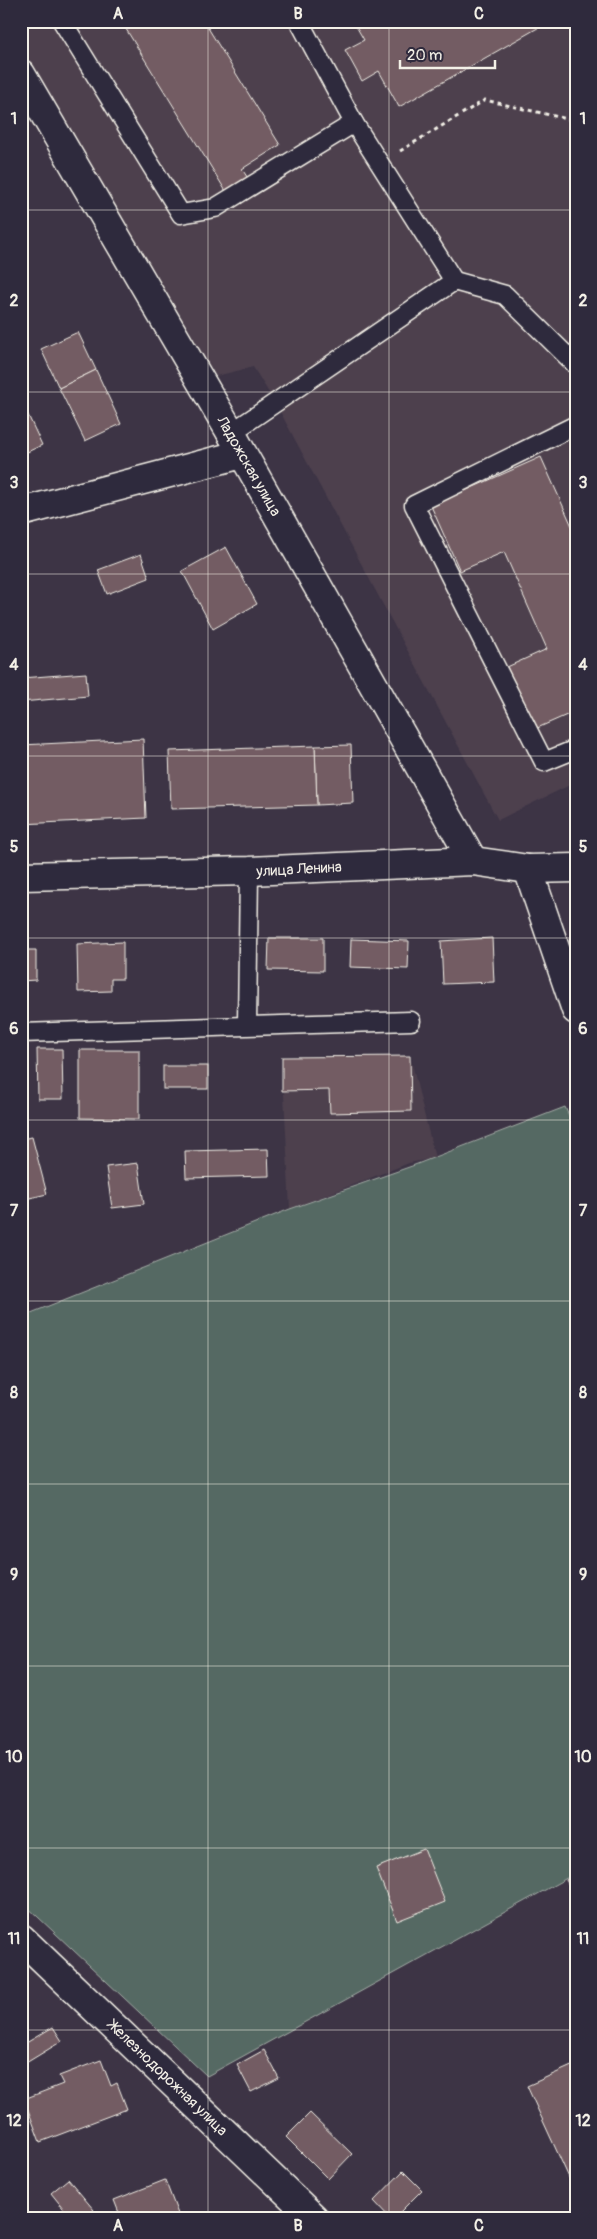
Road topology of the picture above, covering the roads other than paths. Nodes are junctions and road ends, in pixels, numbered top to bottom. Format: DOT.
graph roads {
  1 [pos="62,21"];
  2 [pos="298,21"];
  3 [pos="21,74"];
  4 [pos="354,123"];
  5 [pos="454,281"];
  6 [pos="576,365"];
  7 [pos="576,425"];
  8 [pos="236,444"];
  9 [pos="21,512"];
  10 [pos="576,749"];
  11 [pos="474,861"];
  12 [pos="576,868"];
  13 [pos="528,869"];
  14 [pos="249,871"];
  15 [pos="21,876"];
  16 [pos="576,1010"];
  17 [pos="411,1021"];
  18 [pos="247,1025"];
  19 [pos="21,1033"];
  20 [pos="21,1938"];
  21 [pos="314,2218"];
  1 -- 4 [label="lane"];
  2 -- 4 [label="lane"];
  3 -- 8 [label="street, Ладожская улица"];
  4 -- 5 [label="lane"];
  5 -- 6 [label="lane"];
  5 -- 8 [label="lane"];
  7 -- 10 [label="lane"];
  8 -- 9 [label="street"];
  8 -- 11 [label="street, Ладожская улица"];
  11 -- 13 [label="street, улица Ленина"];
  11 -- 14 [label="street, улица Ленина"];
  12 -- 13 [label="street, улица Ленина"];
  13 -- 16 [label="street"];
  14 -- 15 [label="street, улица Ленина"];
  14 -- 18 [label="lane"];
  17 -- 18 [label="lane"];
  18 -- 19 [label="lane"];
  20 -- 21 [label="street, Железнодорожная улица"];
}
